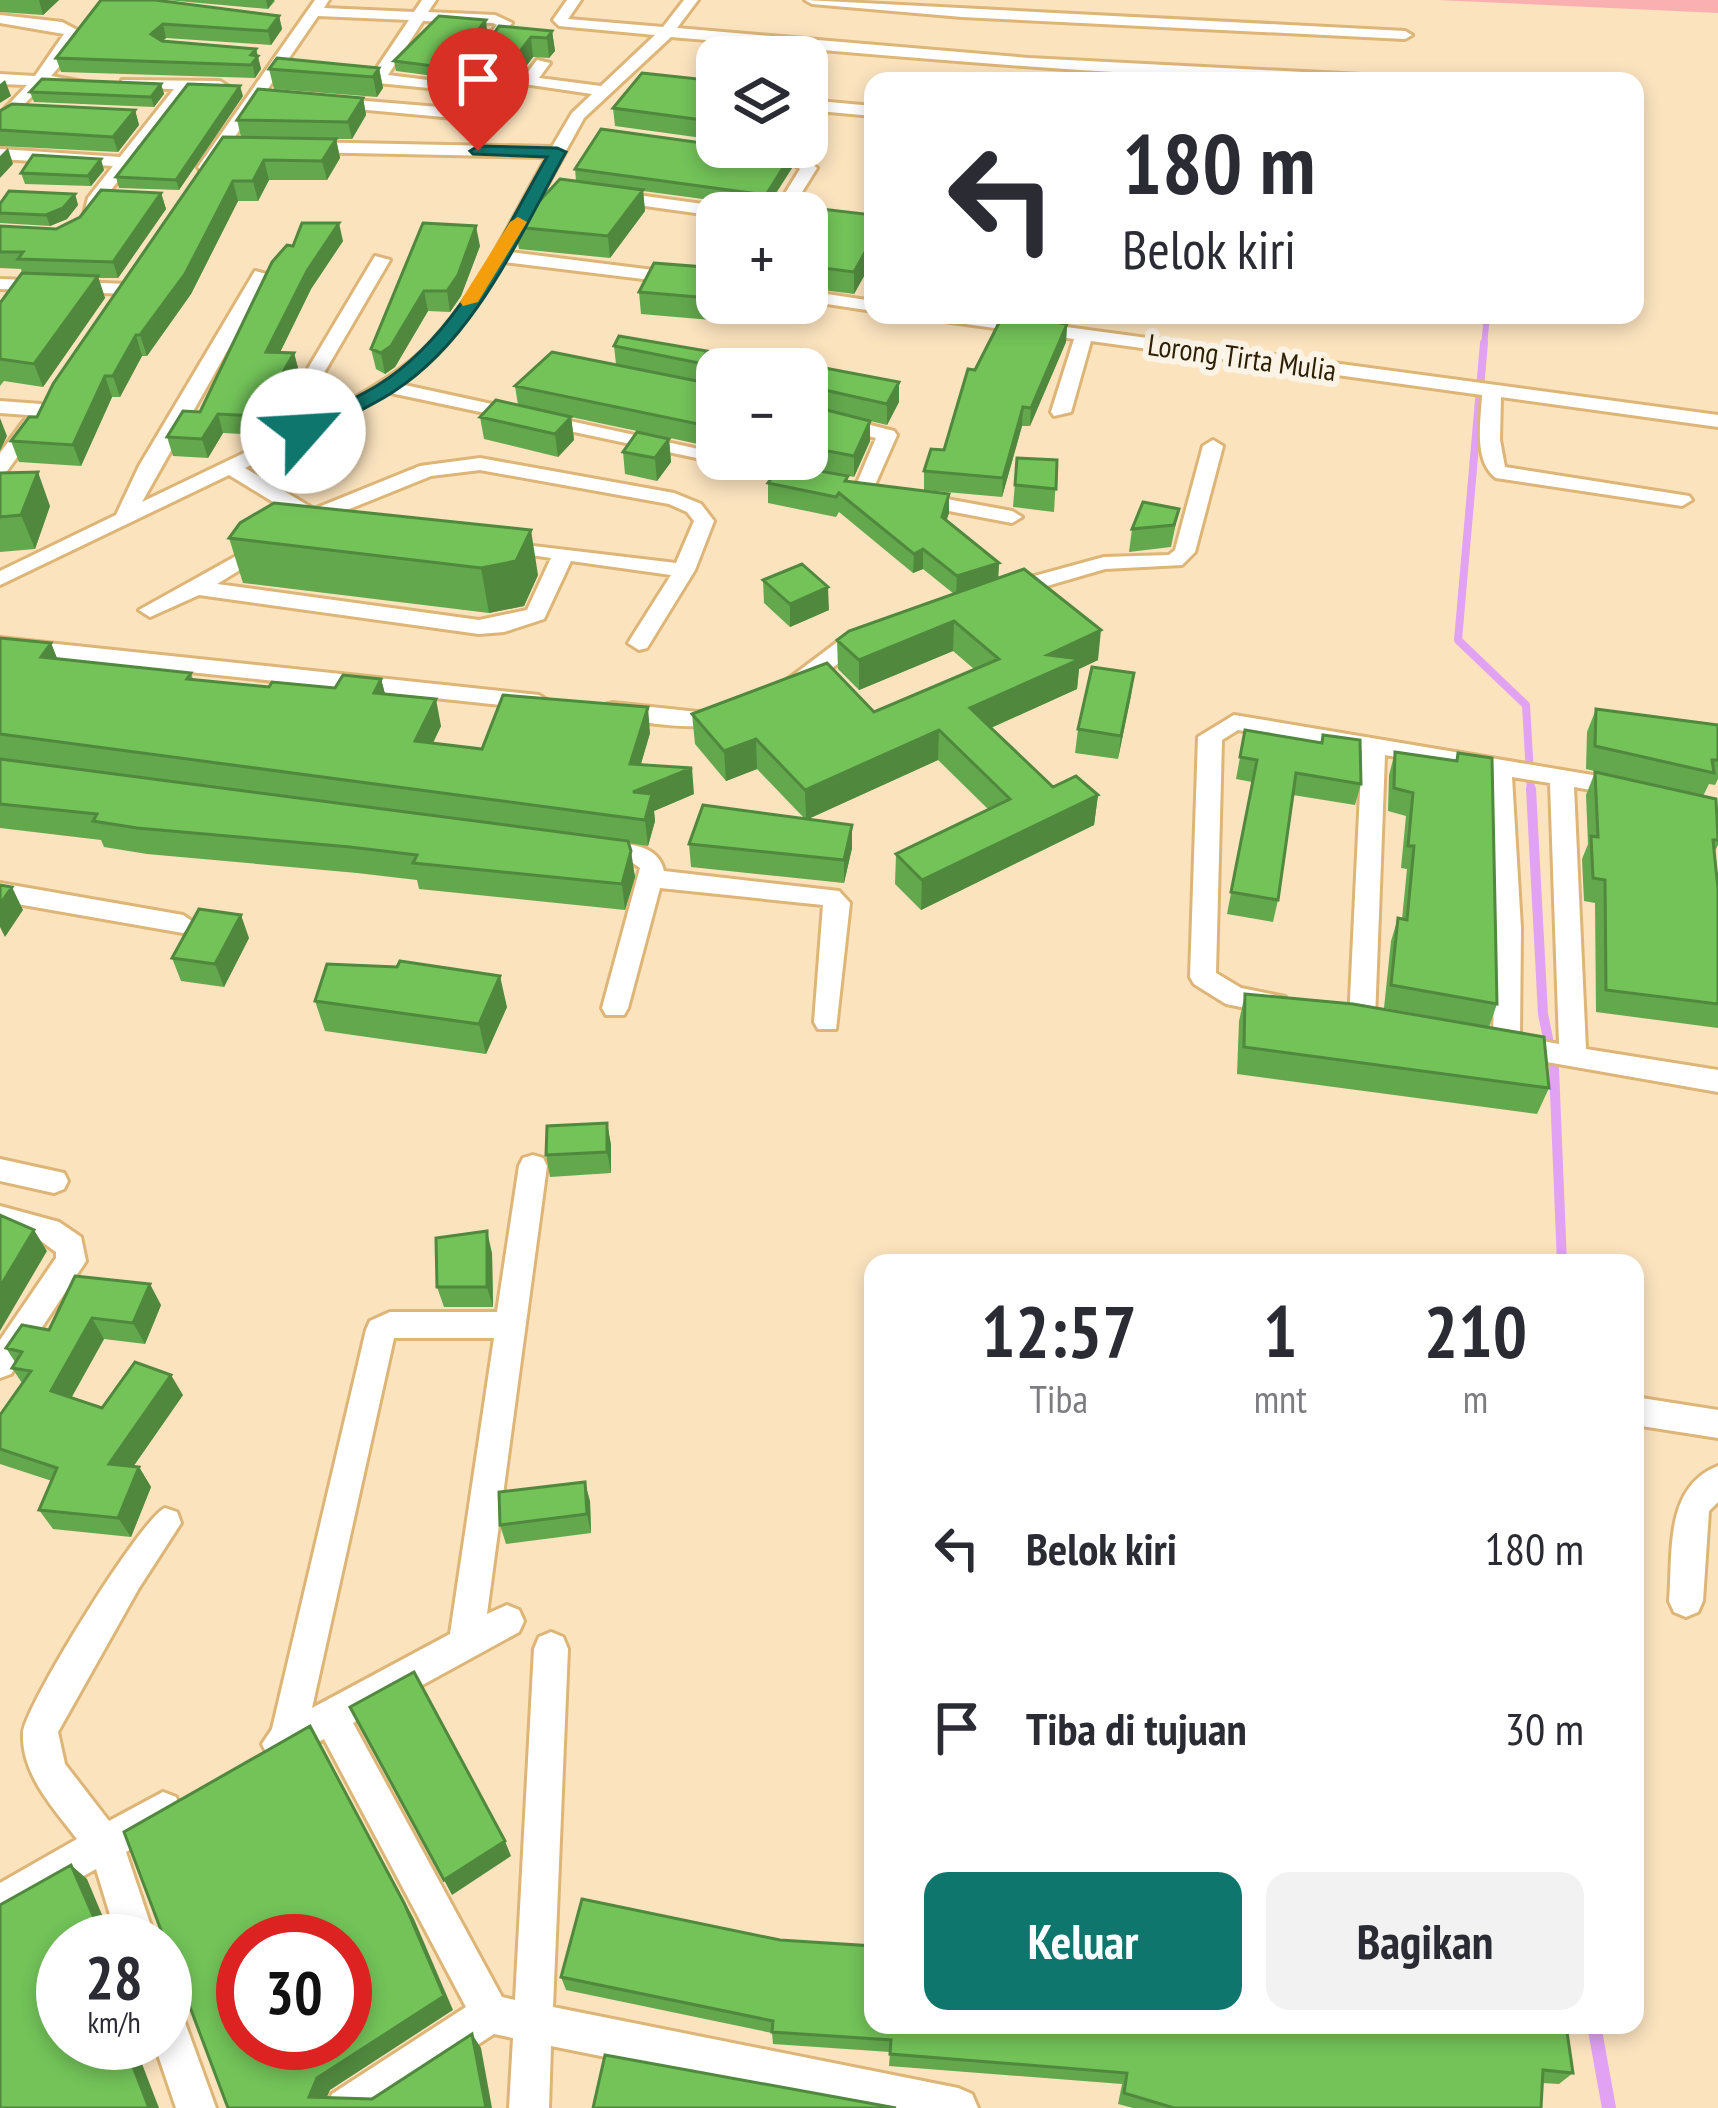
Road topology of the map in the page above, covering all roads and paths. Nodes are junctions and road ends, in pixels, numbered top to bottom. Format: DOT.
graph roads {
  1 [pos="429,0"];
  2 [pos="574,0"];
  3 [pos="691,0"];
  4 [pos="812,0"];
  5 [pos="1031,8"];
  6 [pos="308,14"];
  7 [pos="421,16"];
  8 [pos="0,19"];
  9 [pos="666,33"];
  10 [pos="1405,35"];
  11 [pos="613,46"];
  12 [pos="649,49"];
  13 [pos="542,63"];
  14 [pos="1041,64"];
  15 [pos="1036,72"];
  16 [pos="1160,72"];
  17 [pos="0,79"];
  18 [pos="38,80"];
  19 [pos="649,82"];
  20 [pos="608,84"];
  21 [pos="185,85"];
  22 [pos="257,93"];
  23 [pos="491,98"];
  24 [pos="277,99"];
  25 [pos="300,101"];
  26 [pos="828,107"];
  27 [pos="864,110"];
  28 [pos="32,112"];
  29 [pos="4,115"];
  30 [pos="138,117"];
  31 [pos="160,117"];
  32 [pos="219,147"];
  33 [pos="241,147"];
  34 [pos="286,147"];
  35 [pos="557,152"];
  36 [pos="0,154"];
  37 [pos="126,161"];
  38 [pos="195,183"];
  39 [pos="578,192"];
  40 [pos="87,197"];
  41 [pos="118,198"];
  42 [pos="696,208"];
  43 [pos="71,232"];
  44 [pos="499,256"];
  45 [pos="381,260"];
  46 [pos="140,272"];
  47 [pos="261,275"];
  48 [pos="696,280"];
  49 [pos="0,284"];
  50 [pos="128,290"];
  51 [pos="828,299"];
  52 [pos="864,305"];
  53 [pos="114,309"];
  54 [pos="1035,324"];
  55 [pos="1078,328"];
  56 [pos="388,387"];
  57 [pos="1489,389"];
  58 [pos="0,407"];
  59 [pos="1060,412"];
  60 [pos="828,420"];
  61 [pos="1718,422"];
  62 [pos="272,446"];
  63 [pos="1213,446"];
  64 [pos="0,466"];
  65 [pos="228,466"];
  66 [pos="845,487"];
  67 [pos="1682,500"];
  68 [pos="126,515"];
  69 [pos="313,517"];
  70 [pos="1012,517"];
  71 [pos="358,524"];
  72 [pos="472,541"];
  73 [pos="563,554"];
  74 [pos="684,570"];
  75 [pos="0,579"];
  76 [pos="196,588"];
  77 [pos="980,599"];
  78 [pos="150,610"];
  79 [pos="902,627"];
  80 [pos="639,643"];
  81 [pos="0,645"];
  82 [pos="556,704"];
  83 [pos="596,708"];
  84 [pos="1374,749"];
  85 [pos="1505,768"];
  86 [pos="1554,774"];
  87 [pos="1641,791"];
  88 [pos="571,846"];
  89 [pos="651,878"];
  90 [pos="0,892"];
  91 [pos="183,924"];
  92 [pos="615,1008"];
  93 [pos="1298,1008"];
  94 [pos="1362,1020"];
  95 [pos="827,1022"];
  96 [pos="1569,1055"];
  97 [pos="1718,1081"];
  98 [pos="533,1166"];
  99 [pos="0,1170"];
  100 [pos="54,1181"];
  101 [pos="0,1218"];
  102 [pos="511,1325"];
  103 [pos="0,1365"];
  104 [pos="1644,1413"];
  105 [pos="1718,1424"];
  106 [pos="1718,1481"];
  107 [pos="166,1522"];
  108 [pos="1686,1601"];
  109 [pos="507,1621"];
  110 [pos="466,1641"];
  111 [pos="551,1649"];
  112 [pos="330,1715"];
  113 [pos="287,1741"];
  114 [pos="246,1764"];
  115 [pos="184,1798"];
  116 [pos="103,1844"];
  117 [pos="0,1904"];
  118 [pos="128,1914"];
  119 [pos="490,2014"];
  120 [pos="535,2025"];
  121 [pos="183,2070"];
  122 [pos="196,2108"];
  123 [pos="346,2108"];
  124 [pos="529,2108"];
  125 [pos="958,2108"];
  1 -- 7 [label="street"];
  2 -- 9 [label="street"];
  3 -- 9 [label="street"];
  4 -- 5 [label="street"];
  5 -- 10 [label="street"];
  6 -- 7 [label="street"];
  6 -- 22 [label="street"];
  7 -- 7 [label="street"];
  8 -- 18 [label="street"];
  9 -- 12 [label="street"];
  9 -- 14 [label="street"];
  11 -- 12 [label="street"];
  12 -- 20 [label="street"];
  13 -- 20 [label="street"];
  14 -- 15 [label="street"];
  14 -- 16 [label="street"];
  17 -- 18 [label="street"];
  18 -- 21 [label="street"];
  18 -- 29 [label="street"];
  19 -- 20 [label="street"];
  20 -- 35 [label="street"];
  21 -- 22 [label="street"];
  21 -- 31 [label="street"];
  22 -- 24 [label="street"];
  22 -- 32 [label="street"];
  23 -- 25 [label="street"];
  26 -- 27 [label="street"];
  28 -- 29 [label="street"];
  30 -- 31 [label="street"];
  31 -- 37 [label="street"];
  32 -- 33 [label="street"];
  32 -- 38 [label="street"];
  34 -- 35 [label="street"];
  35 -- 44 [label="street"];
  36 -- 37 [label="street"];
  37 -- 40 [label="street"];
  39 -- 42 [label="street"];
  40 -- 41 [label="street"];
  40 -- 43 [label="street"];
  44 -- 48 [label="street"];
  44 -- 56 [label="street"];
  45 -- 62 [label="street"];
  46 -- 50 [label="street"];
  47 -- 68 [label="street"];
  49 -- 50 [label="street"];
  50 -- 53 [label="street"];
  51 -- 52 [label="street"];
  54 -- 55 [label="street, Lorong Tirta Mulia"];
  55 -- 57 [label="street, Lorong Tirta Mulia"];
  55 -- 59 [label="street"];
  56 -- 62 [label="street"];
  56 -- 66 [label="street"];
  57 -- 61 [label="street, Lorong Tirta Mulia"];
  57 -- 67 [label="street"];
  58 -- 64 [label="street"];
  60 -- 66 [label="street"];
  62 -- 65 [label="street"];
  63 -- 77 [label="street"];
  65 -- 68 [label="street"];
  65 -- 69 [label="street"];
  66 -- 70 [label="street"];
  68 -- 75 [label="street"];
  69 -- 71 [label="street"];
  69 -- 74 [label="street"];
  69 -- 76 [label="street"];
  72 -- 73 [label="street"];
  73 -- 74 [label="street"];
  73 -- 76 [label="street"];
  74 -- 80 [label="street"];
  76 -- 78 [label="street"];
  79 -- 83 [label="street"];
  81 -- 82 [label="street"];
  84 -- 85 [label="street"];
  84 -- 93 [label="street"];
  84 -- 94 [label="street"];
  85 -- 86 [label="street"];
  85 -- 96 [label="street"];
  86 -- 87 [label="street"];
  86 -- 96 [label="street"];
  88 -- 89 [label="street"];
  89 -- 92 [label="street"];
  89 -- 95 [label="street"];
  90 -- 91 [label="street"];
  96 -- 97 [label="street"];
  98 -- 102 [label="street"];
  99 -- 100 [label="street"];
  101 -- 103 [label="street"];
  102 -- 110 [label="street"];
  102 -- 113 [label="street"];
  104 -- 105 [label="street"];
  106 -- 108 [label="street"];
  107 -- 116 [label="street"];
  109 -- 110 [label="street"];
  110 -- 112 [label="street"];
  111 -- 120 [label="street"];
  112 -- 113 [label="street"];
  112 -- 119 [label="street"];
  113 -- 114 [label="street"];
  115 -- 116 [label="street"];
  116 -- 117 [label="street"];
  116 -- 118 [label="street"];
  119 -- 120 [label="street"];
  119 -- 123 [label="street"];
  120 -- 124 [label="street"];
  120 -- 125 [label="street"];
  121 -- 122 [label="street"];
}
